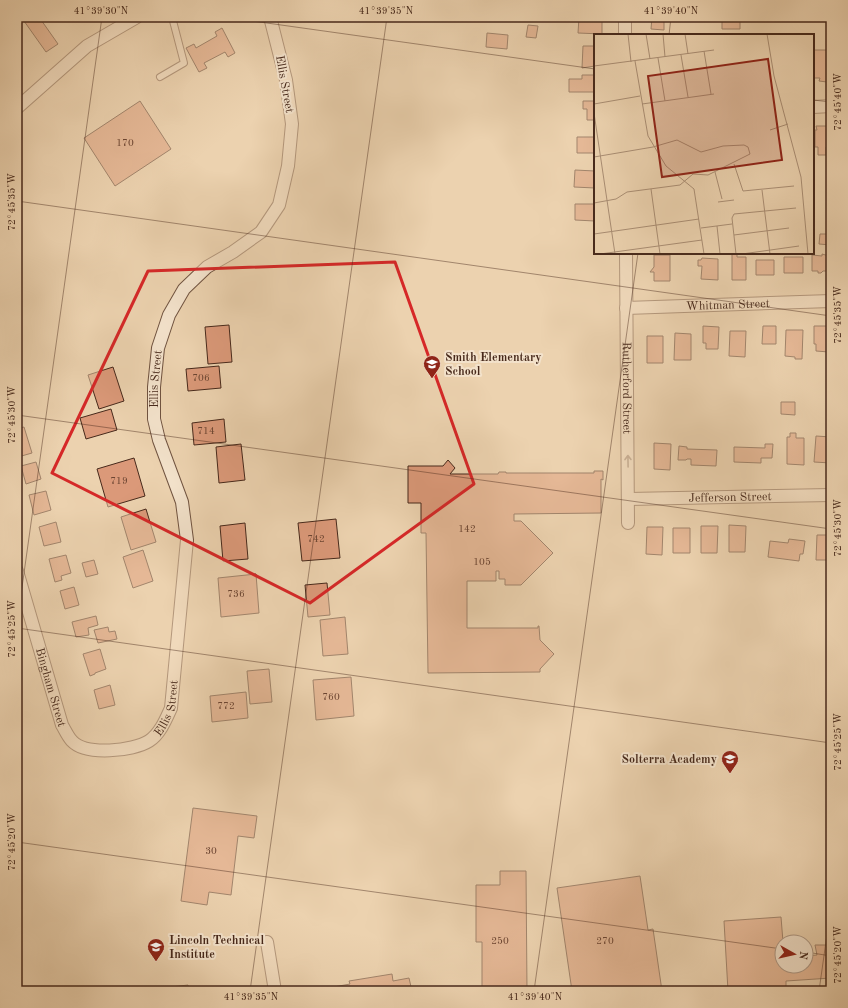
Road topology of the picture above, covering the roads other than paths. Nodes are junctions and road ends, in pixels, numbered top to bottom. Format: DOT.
graph roads {
  1 [pos="137,17"];
  2 [pos="172,17"];
  3 [pos="270,17"];
  4 [pos="625,17"];
  5 [pos="625,34"];
  6 [pos="160,78"];
  7 [pos="831,106"];
  8 [pos="814,107"];
  9 [pos="17,108"];
  10 [pos="626,254"];
  11 [pos="831,301"];
  12 [pos="626,308"];
  13 [pos="831,495"];
  14 [pos="629,500"];
  15 [pos="628,523"];
  16 [pos="17,571"];
  17 [pos="22,612"];
  18 [pos="85,749"];
  19 [pos="267,942"];
  20 [pos="275,991"];
  1 -- 9 [label="street"];
  2 -- 6 [label="lane"];
  3 -- 18 [label="street, Ellis Street"];
  4 -- 5 [label="street"];
  7 -- 8 [label="street"];
  10 -- 12 [label="street, Rutherford Street"];
  11 -- 12 [label="street, Whitman Street"];
  14 -- 12 [label="street, Rutherford Street, one-way"];
  13 -- 14 [label="street, Jefferson Street"];
  14 -- 15 [label="street, Rutherford Street"];
  16 -- 17 [label="street, Bingham Street"];
  17 -- 18 [label="street, Bingham Street"];
  19 -- 20 [label="street"];
}
